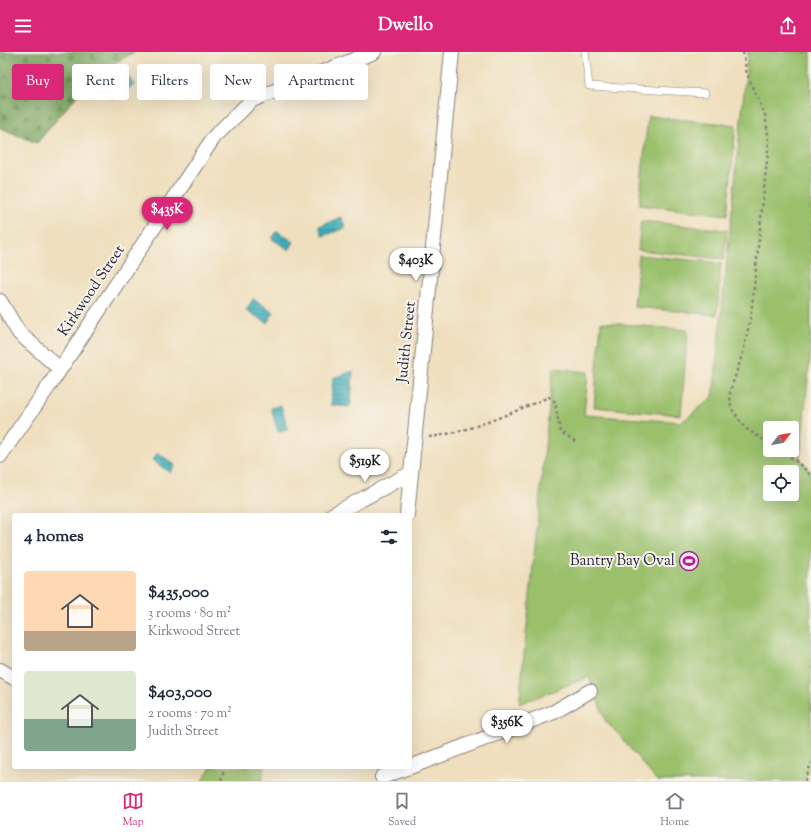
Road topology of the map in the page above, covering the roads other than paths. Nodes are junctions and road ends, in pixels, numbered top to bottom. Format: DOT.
graph roads {
  1 [pos="374,52"];
  2 [pos="452,52"];
  3 [pos="585,52"];
  4 [pos="705,93"];
  5 [pos="0,301"];
  6 [pos="60,369"];
  7 [pos="0,456"];
  8 [pos="411,474"];
  9 [pos="336,513"];
  10 [pos="407,513"];
  11 [pos="0,670"];
  12 [pos="12,677"];
  13 [pos="590,691"];
  14 [pos="412,766"];
  15 [pos="403,769"];
  16 [pos="382,775"];
  1 -- 6 [label="street, Kirkwood Street"];
  2 -- 8 [label="street, Judith Street"];
  3 -- 4 [label="lane"];
  5 -- 6 [label="street"];
  6 -- 7 [label="street, Kirkwood Street"];
  8 -- 9 [label="street"];
  8 -- 10 [label="street, Judith Street"];
  11 -- 12 [label="street"];
  13 -- 14 [label="street"];
  15 -- 16 [label="street"];
}
